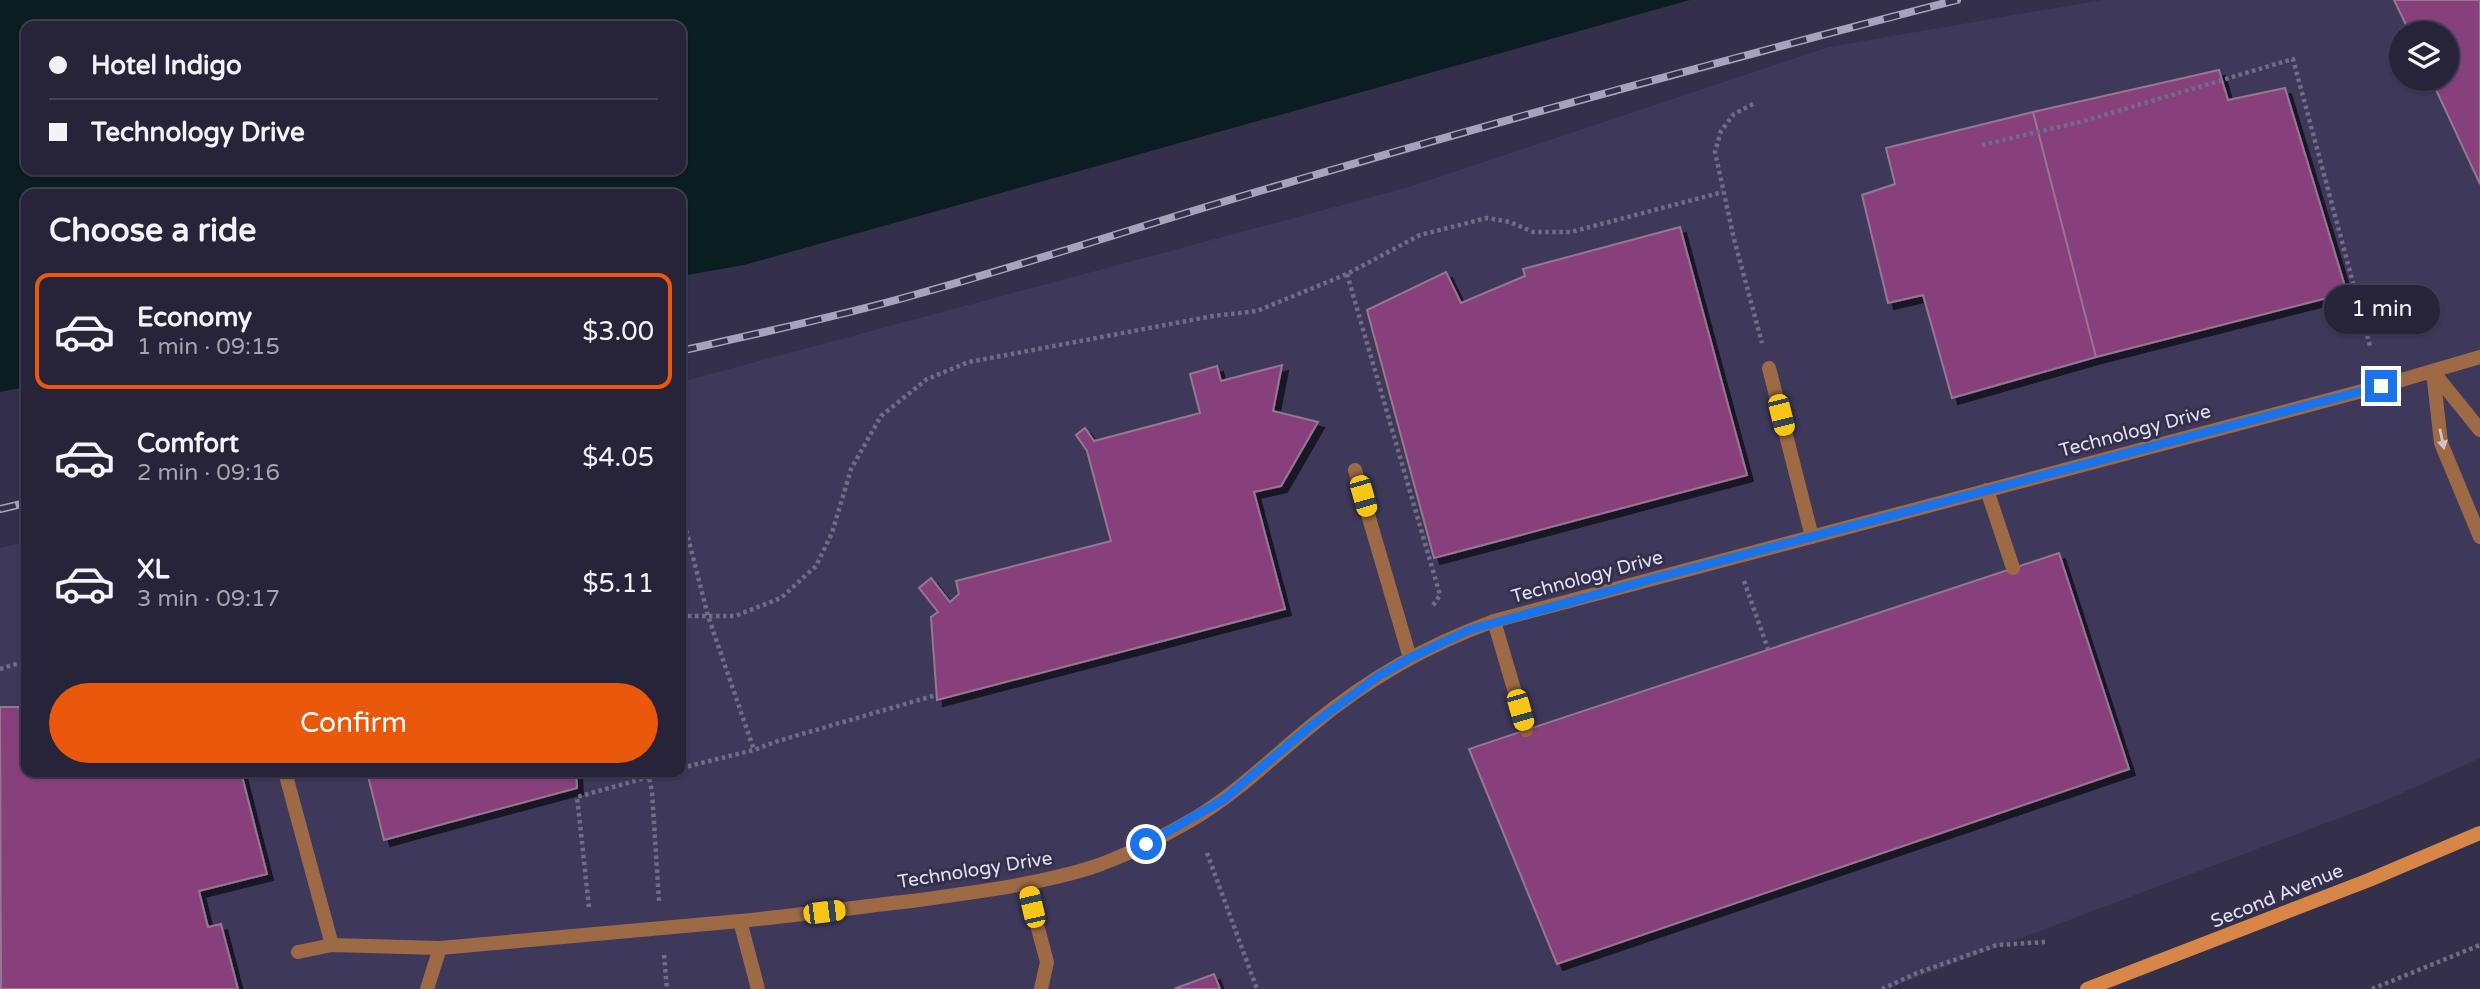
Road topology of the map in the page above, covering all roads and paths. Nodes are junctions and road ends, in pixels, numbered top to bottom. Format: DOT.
graph roads {
  1 [pos="1753,104"];
  2 [pos="1982,145"];
  3 [pos="1723,192"];
  4 [pos="1347,274"];
  5 [pos="2370,346"];
  6 [pos="2480,357"];
  7 [pos="1769,368"];
  8 [pos="2433,372"];
  9 [pos="2480,430"];
  10 [pos="1355,470"];
  11 [pos="1987,490"];
  12 [pos="686,530"];
  13 [pos="1812,537"];
  14 [pos="2480,537"];
  15 [pos="1736,557"];
  16 [pos="2013,568"];
  17 [pos="1432,607"];
  18 [pos="686,616"];
  19 [pos="708,616"];
  20 [pos="1494,621"];
  21 [pos="1768,649"];
  22 [pos="1410,658"];
  23 [pos="21,663"];
  24 [pos="0,669"];
  25 [pos="936,695"];
  26 [pos="1526,730"];
  27 [pos="754,750"];
  28 [pos="686,767"];
  29 [pos="286,777"];
  30 [pos="640,777"];
  31 [pos="650,777"];
  32 [pos="2480,833"];
  33 [pos="1206,853"];
  34 [pos="585,876"];
  35 [pos="1026,884"];
  36 [pos="658,886"];
  37 [pos="740,922"];
  38 [pos="2045,942"];
  39 [pos="331,945"];
  40 [pos="2480,945"];
  41 [pos="440,948"];
  42 [pos="298,952"];
  43 [pos="427,989"];
  44 [pos="758,989"];
  45 [pos="1041,989"];
  46 [pos="1257,989"];
  47 [pos="1882,989"];
  48 [pos="2087,989"];
  49 [pos="2372,989"];
  1 -- 3 [label="path"];
  2 -- 5 [label="path"];
  3 -- 4 [label="path"];
  3 -- 7 [label="path"];
  4 -- 17 [label="path"];
  4 -- 19 [label="path"];
  6 -- 8 [label="street, Technology Drive"];
  7 -- 13 [label="street"];
  8 -- 9 [label="street"];
  8 -- 11 [label="street, Technology Drive"];
  8 -- 14 [label="street, one-way"];
  10 -- 22 [label="street"];
  11 -- 13 [label="street, Technology Drive"];
  11 -- 16 [label="street"];
  12 -- 19 [label="path"];
  13 -- 15 [label="street, Technology Drive"];
  15 -- 20 [label="street, Technology Drive"];
  15 -- 21 [label="path"];
  18 -- 19 [label="path"];
  19 -- 27 [label="path"];
  20 -- 22 [label="street, Technology Drive"];
  20 -- 26 [label="street"];
  22 -- 35 [label="street, Technology Drive"];
  23 -- 24 [label="path"];
  25 -- 27 [label="path"];
  27 -- 28 [label="path"];
  29 -- 39 [label="street"];
  30 -- 34 [label="path"];
  31 -- 36 [label="path"];
  32 -- 48 [label="main road, Second Avenue"];
  33 -- 46 [label="path"];
  35 -- 37 [label="street, Technology Drive"];
  35 -- 45 [label="street"];
  37 -- 41 [label="street, Technology Drive"];
  37 -- 44 [label="street"];
  38 -- 47 [label="path"];
  39 -- 41 [label="street, Technology Drive"];
  39 -- 42 [label="street, Technology Drive"];
  40 -- 49 [label="path"];
  41 -- 43 [label="street"];
}
